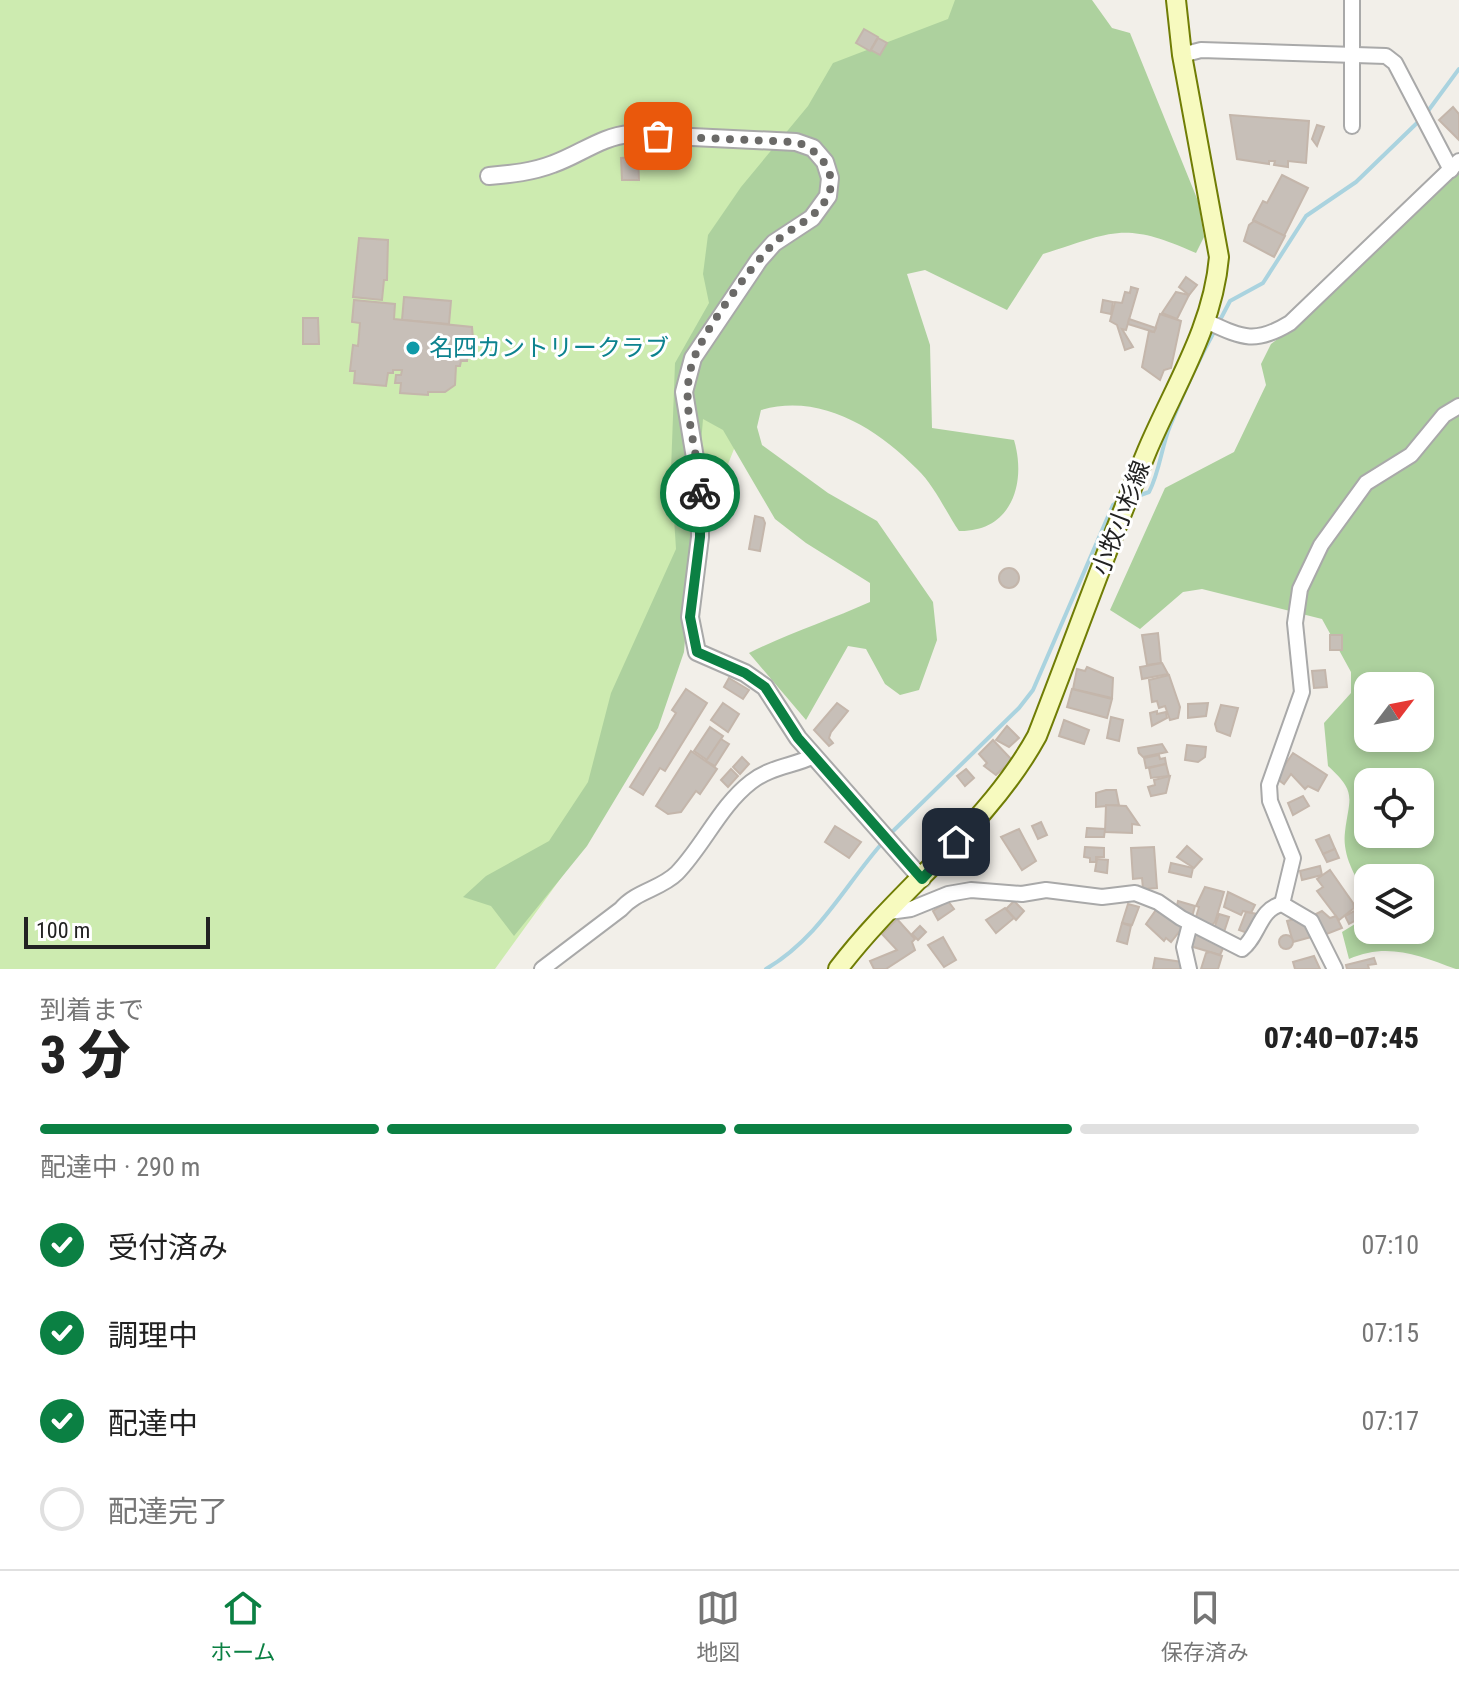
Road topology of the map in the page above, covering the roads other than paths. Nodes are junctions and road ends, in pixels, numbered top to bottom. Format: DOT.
graph roads {
  1 [pos="1176,0"];
  2 [pos="1352,0"];
  3 [pos="1352,53"];
  4 [pos="1182,55"];
  5 [pos="1352,126"];
  6 [pos="1455,165"];
  7 [pos="489,176"];
  8 [pos="1208,322"];
  9 [pos="1459,406"];
  10 [pos="814,756"];
  11 [pos="922,879"];
  12 [pos="1282,904"];
  13 [pos="889,912"];
  14 [pos="1190,924"];
  15 [pos="542,969"];
  16 [pos="838,969"];
  17 [pos="1189,969"];
  18 [pos="1335,969"];
  1 -- 4 [label="main road, 小牧小杉線"];
  2 -- 3 [label="street"];
  3 -- 4 [label="street"];
  3 -- 5 [label="street"];
  3 -- 6 [label="street"];
  4 -- 8 [label="main road, 小牧小杉線"];
  6 -- 8 [label="street"];
  7 -- 10 [label="street"];
  8 -- 11 [label="main road, 小牧小杉線"];
  9 -- 12 [label="street"];
  10 -- 11 [label="street"];
  10 -- 15 [label="street"];
  11 -- 13 [label="main road, 小牧小杉線"];
  12 -- 14 [label="street"];
  12 -- 18 [label="street"];
  13 -- 14 [label="street"];
  13 -- 16 [label="main road, 小牧小杉線"];
  14 -- 17 [label="street"];
}
